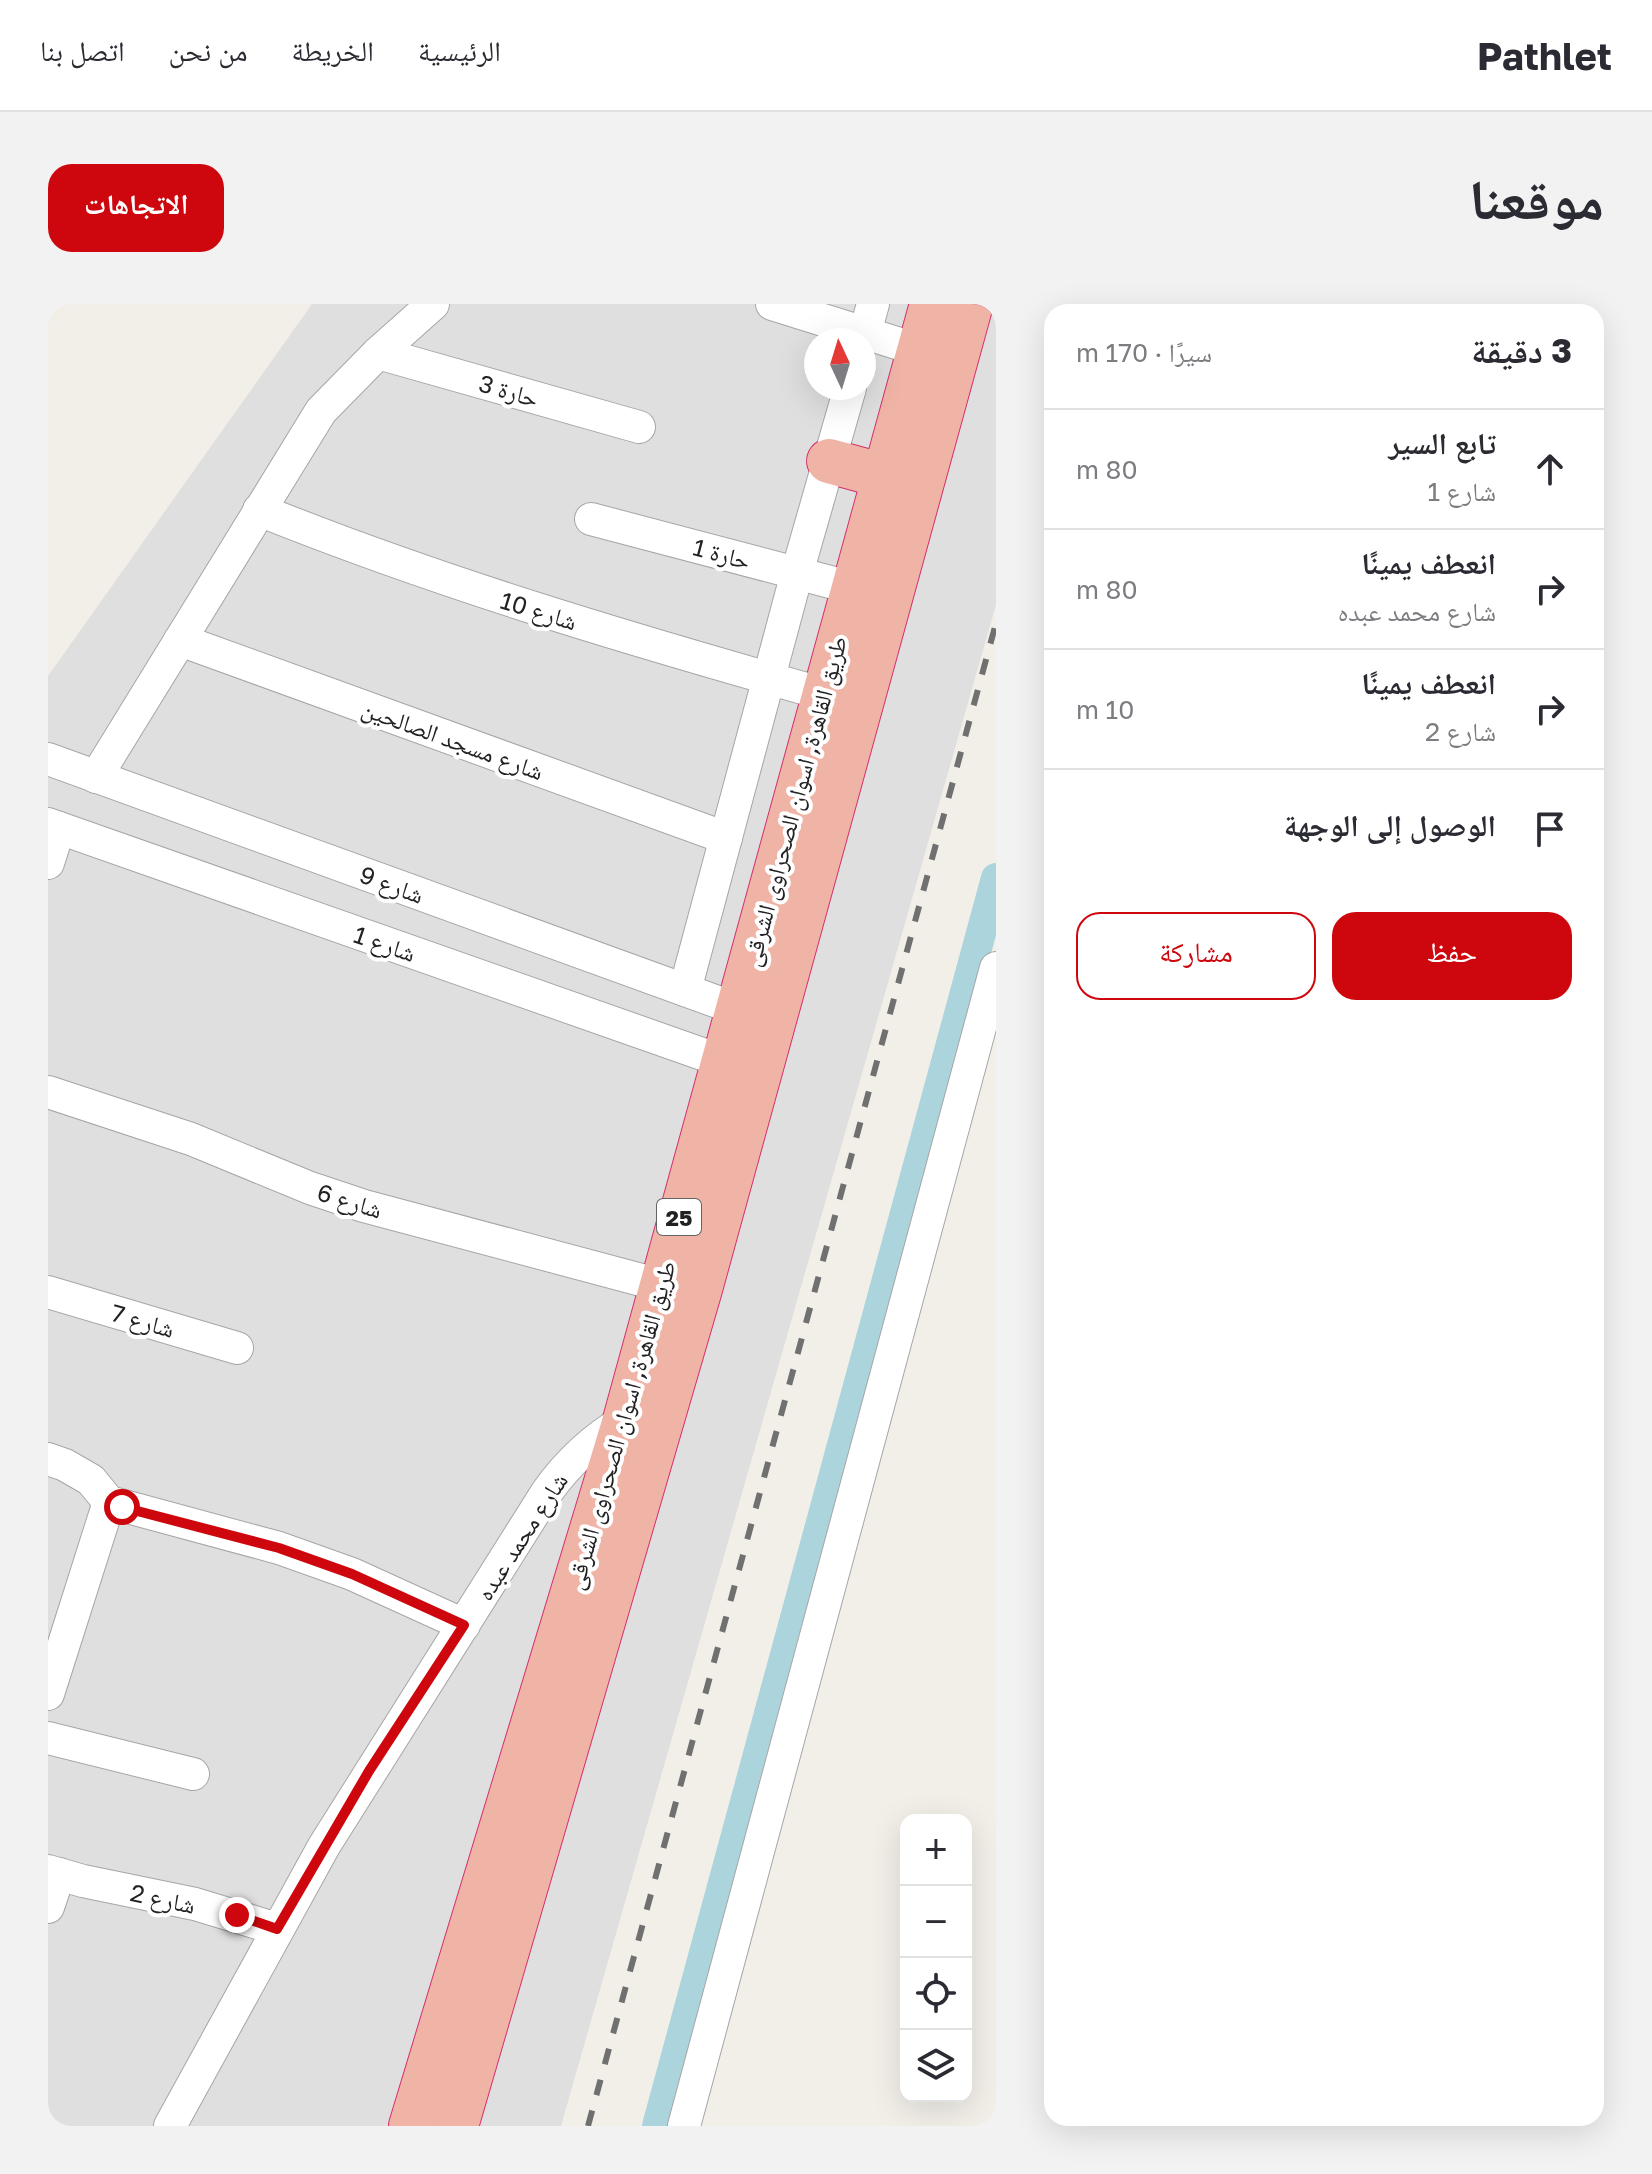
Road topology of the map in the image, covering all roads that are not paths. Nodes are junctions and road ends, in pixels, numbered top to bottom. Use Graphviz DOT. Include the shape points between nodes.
graph roads {
  1 [pos="433,304"];
  2 [pos="772,304"];
  3 [pos="932,304"];
  4 [pos="971,304"];
  5 [pos="867,326"];
  6 [pos="919,350"];
  7 [pos="378,353"];
  8 [pos="847,400"];
  9 [pos="639,427"];
  10 [pos="829,461"];
  11 [pos="884,476"];
  12 [pos="259,510"];
  13 [pos="591,519"];
  14 [pos="797,573"];
  15 [pos="853,588"];
  16 [pos="180,640"];
  17 [pos="769,678"];
  18 [pos="824,694"];
  19 [pos="48,759"];
  20 [pos="96,777"];
  21 [pos="54,826"];
  22 [pos="726,838"];
  23 [pos="48,863"];
  24 [pos="996,968"];
  25 [pos="685,990"];
  26 [pos="737,1009"];
  27 [pos="722,1061"];
  28 [pos="48,1092"];
  29 [pos="660,1285"];
  30 [pos="48,1292"];
  31 [pos="237,1348"];
  32 [pos="625,1420"];
  33 [pos="48,1459"];
  34 [pos="109,1502"];
  35 [pos="464,1625"];
  36 [pos="48,1694"];
  37 [pos="48,1738"];
  38 [pos="193,1774"];
  39 [pos="53,1872"];
  40 [pos="48,1907"];
  41 [pos="277,1929"];
  42 [pos="170,2126"];
  43 [pos="411,2126"];
  44 [pos="456,2126"];
  45 [pos="684,2126"];
  1 -- 7 [label="street"];
  2 -- 5 [label="street"];
  3 -- 6 [label="highway, طريق القاهرة, اسوان الصحراوى الشرقى / 25"];
  4 -- 44 [label="highway, طريق القاهرة, اسوان الصحراوى الشرقى / 25" via="700,1289"];
  5 -- 6 [label="street"];
  6 -- 11 [label="highway, طريق القاهرة, اسوان الصحراوى الشرقى / 25"];
  7 -- 9 [label="street, حارة 3"];
  7 -- 12 [label="street" via="321,411"];
  8 -- 10 [label="street"];
  10 -- 11 [label="highway"];
  10 -- 14 [label="street"];
  11 -- 15 [label="highway, طريق القاهرة, اسوان الصحراوى الشرقى / 25"];
  12 -- 16 [label="street"];
  12 -- 17 [label="street, شارع 10" via="501,598"];
  13 -- 14 [label="street, حارة 1"];
  14 -- 15 [label="street, حارة 1"];
  14 -- 17 [label="street"];
  15 -- 18 [label="highway, طريق القاهرة, اسوان الصحراوى الشرقى / 25"];
  16 -- 20 [label="street"];
  16 -- 22 [label="street, شارع مسجد الصالحين"];
  17 -- 18 [label="street, شارع 10"];
  17 -- 22 [label="street"];
  18 -- 26 [label="highway, طريق القاهرة, اسوان الصحراوى الشرقى / 25"];
  19 -- 20 [label="street, شارع 9"];
  20 -- 25 [label="street, شارع 9"];
  21 -- 23 [label="street"];
  21 -- 27 [label="street, شارع 1"];
  22 -- 25 [label="street"];
  24 -- 45 [label="street"];
  25 -- 26 [label="street, شارع 9"];
  26 -- 27 [label="highway, طريق القاهرة, اسوان الصحراوى الشرقى / 25"];
  27 -- 29 [label="highway, طريق القاهرة, اسوان الصحراوى الشرقى / 25"];
  28 -- 29 [label="street, شارع 6" via="191,1139 364,1206"];
  29 -- 32 [label="highway, طريق القاهرة, اسوان الصحراوى الشرقى / 25"];
  30 -- 31 [label="street, شارع 7"];
  32 -- 35 [label="street, شارع محمد عبده" via="602,1433 563,1470"];
  32 -- 43 [label="highway, طريق القاهرة, اسوان الصحراوى الشرقى / 25"];
  33 -- 34 [label="street" via="91,1480"];
  34 -- 35 [label="street" via="279,1548 352,1574"];
  34 -- 36 [label="street"];
  35 -- 41 [label="street, شارع محمد عبده" via="369,1771"];
  37 -- 38 [label="street"];
  39 -- 40 [label="street"];
  39 -- 41 [label="street, شارع 2" via="195,1904"];
  41 -- 42 [label="street, شارع محمد عبده"];
}
